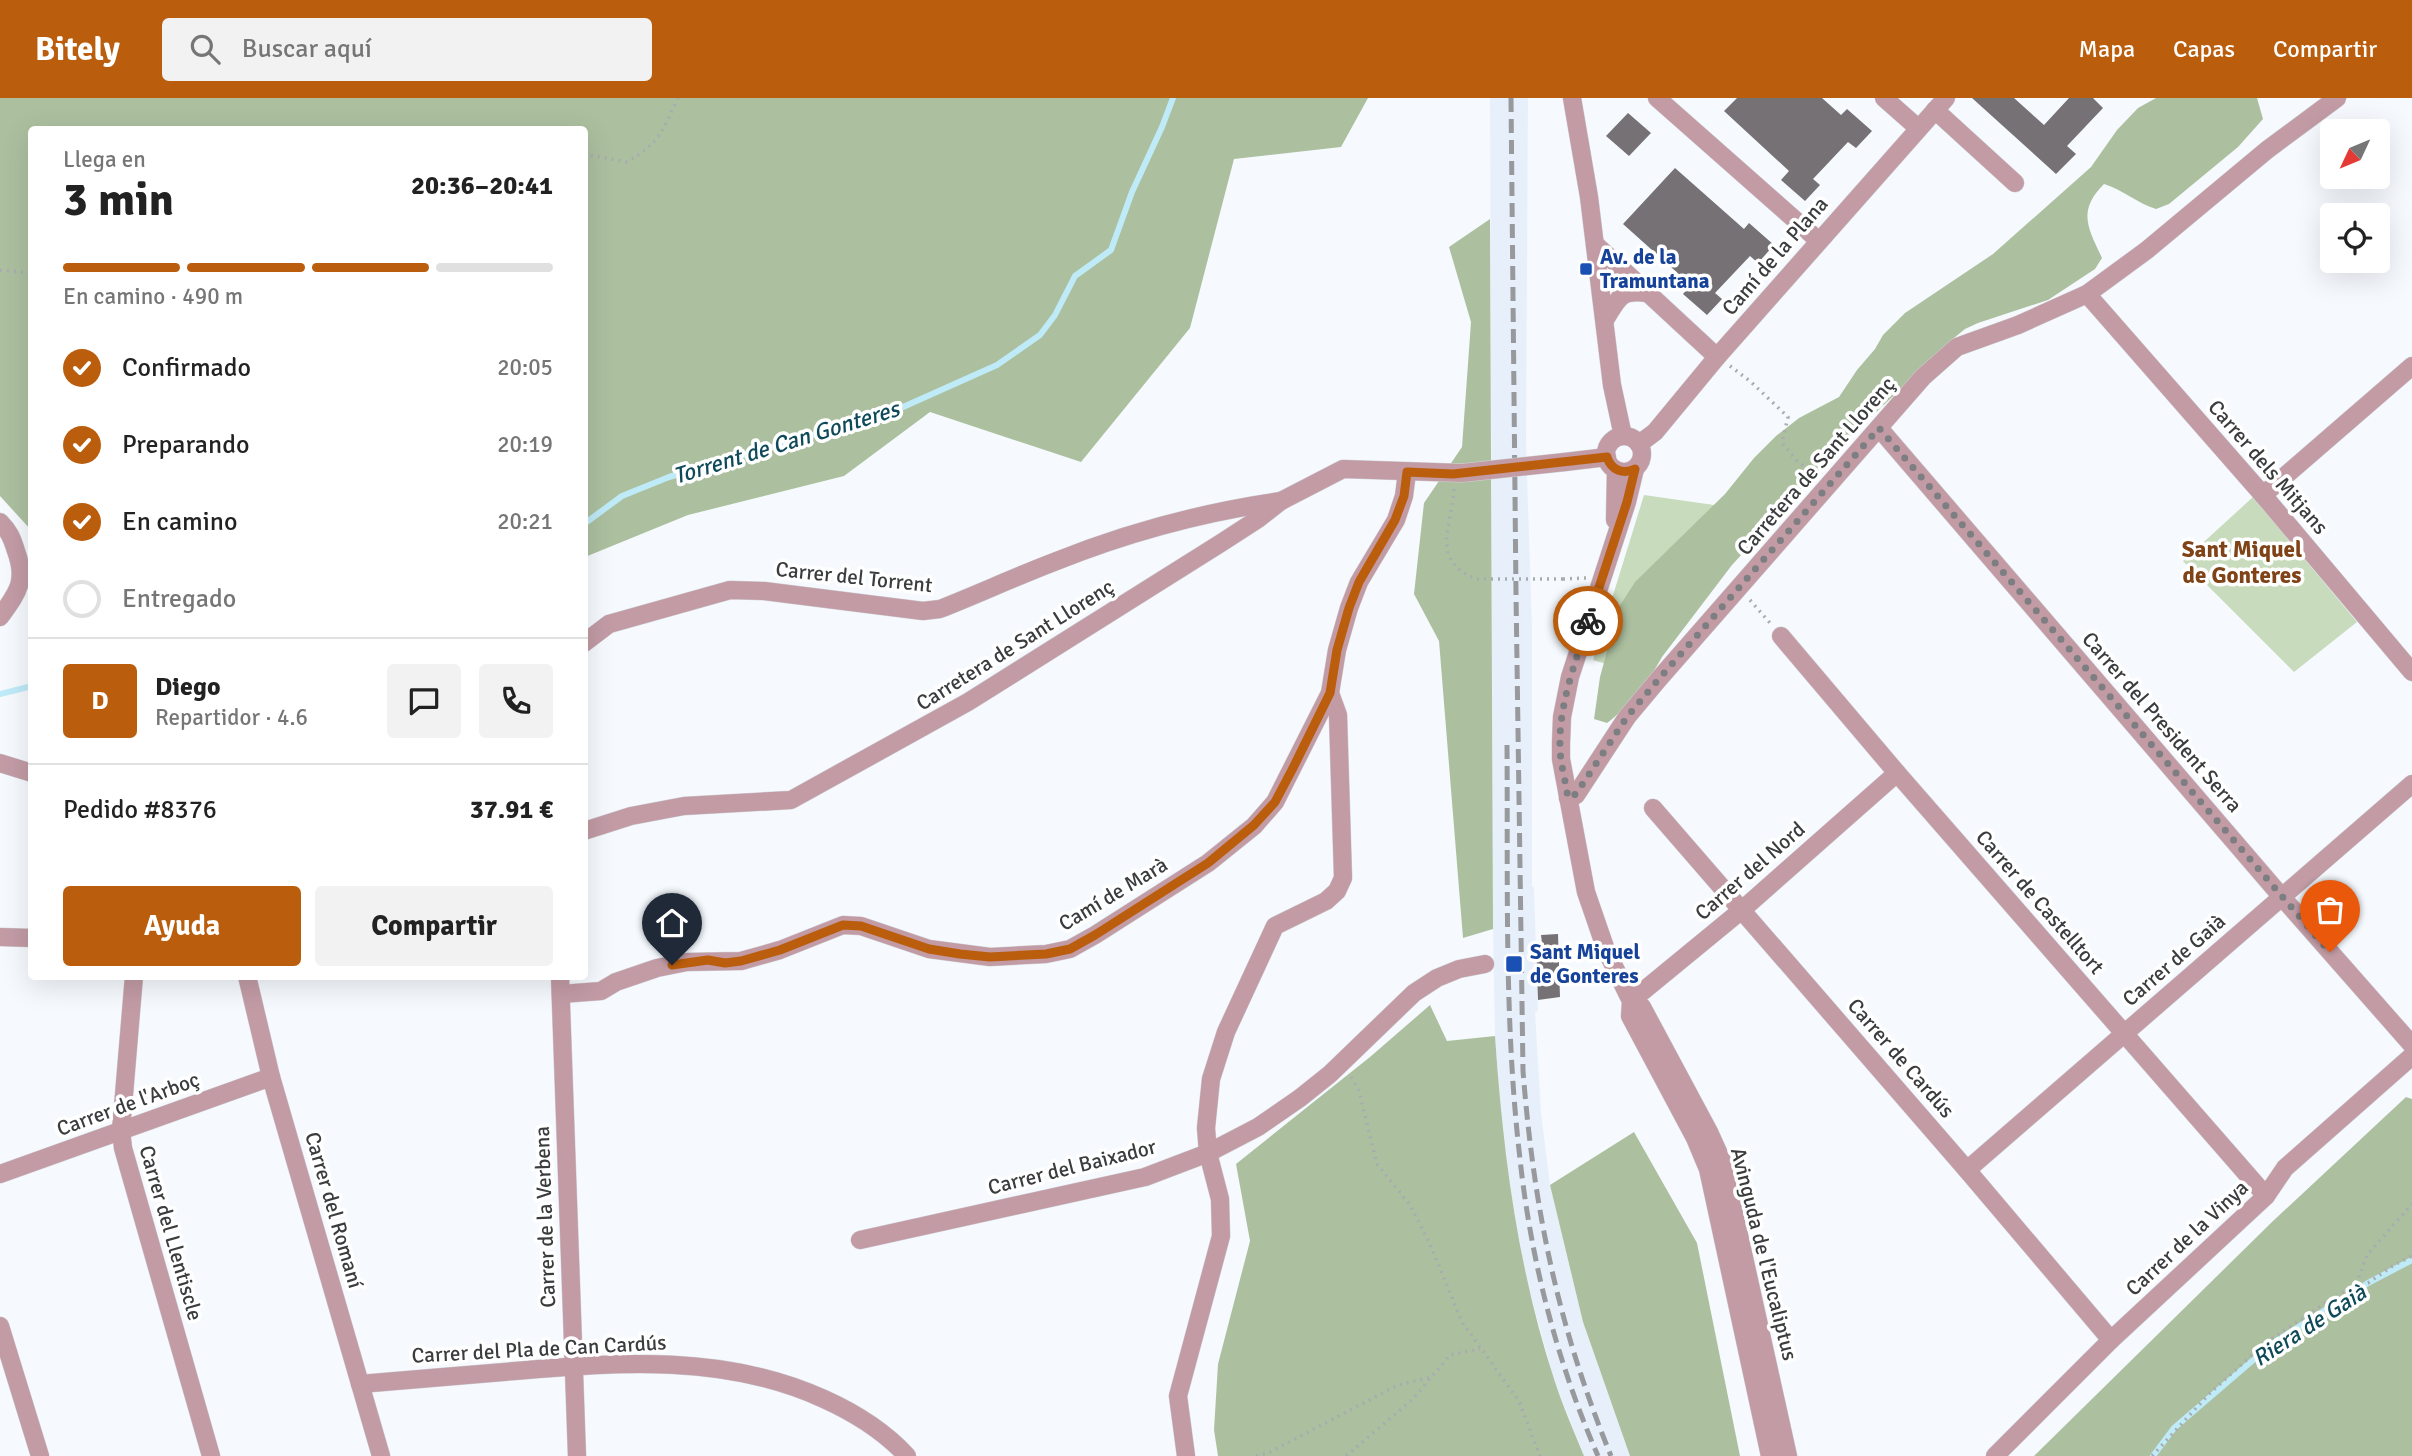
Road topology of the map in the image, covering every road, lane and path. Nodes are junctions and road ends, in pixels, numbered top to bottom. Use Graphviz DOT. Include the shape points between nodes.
graph roads {
  1 [pos="677,98"];
  2 [pos="1572,98"];
  3 [pos="1657,98"];
  4 [pos="1884,98"];
  5 [pos="2337,98"];
  6 [pos="1940,104"];
  7 [pos="1918,128"];
  8 [pos="588,155"];
  9 [pos="2015,183"];
  10 [pos="1819,241"];
  11 [pos="1595,244"];
  12 [pos="0,270"];
  13 [pos="28,273"];
  14 [pos="1647,293"];
  15 [pos="2087,294"];
  16 [pos="1605,320"];
  17 [pos="1717,357"];
  18 [pos="2412,366"];
  19 [pos="1879,428"];
  20 [pos="1631,440"];
  21 [pos="1612,464"];
  22 [pos="1635,469"];
  23 [pos="1407,472"];
  24 [pos="1457,473"];
  25 [pos="1813,473"];
  26 [pos="2263,495"];
  27 [pos="1281,501"];
  28 [pos="0,522"];
  29 [pos="1615,534"];
  30 [pos="1563,579"];
  31 [pos="1740,587"];
  32 [pos="0,617"];
  33 [pos="1781,636"];
  34 [pos="588,640"];
  35 [pos="2412,672"];
  36 [pos="1330,693"];
  37 [pos="0,763"];
  38 [pos="28,772"];
  39 [pos="1897,774"];
  40 [pos="2412,784"];
  41 [pos="1568,798"];
  42 [pos="1653,808"];
  43 [pos="588,830"];
  44 [pos="2281,896"];
  45 [pos="1742,909"];
  46 [pos="0,937"];
  47 [pos="28,938"];
  48 [pos="1485,964"];
  49 [pos="134,980"];
  50 [pos="248,980"];
  51 [pos="560,985"];
  52 [pos="1631,1001"];
  53 [pos="2125,1034"];
  54 [pos="2412,1045"];
  55 [pos="2412,1056"];
  56 [pos="1339,1065"];
  57 [pos="271,1077"];
  58 [pos="121,1130"];
  59 [pos="1208,1153"];
  60 [pos="1967,1170"];
  61 [pos="0,1174"];
  62 [pos="2266,1196"];
  63 [pos="2412,1204"];
  64 [pos="860,1240"];
  65 [pos="2412,1256"];
  66 [pos="2356,1285"];
  67 [pos="0,1326"];
  68 [pos="2110,1340"];
  69 [pos="1480,1349"];
  70 [pos="572,1366"];
  71 [pos="1432,1377"];
  72 [pos="360,1384"];
  73 [pos="40,1456"];
  74 [pos="211,1456"];
  75 [pos="381,1456"];
  76 [pos="576,1456"];
  77 [pos="907,1456"];
  78 [pos="1186,1456"];
  79 [pos="1256,1456"];
  80 [pos="1346,1456"];
  81 [pos="1540,1456"];
  82 [pos="1770,1456"];
  83 [pos="1788,1456"];
  84 [pos="1995,1456"];
  85 [pos="2152,1456"];
  1 -- 8 [label="path" via="666,127 635,158 627,162"];
  2 -- 11 [label="street"];
  3 -- 10 [label="street"];
  4 -- 7 [label="street"];
  5 -- 15 [label="street, Carretera de Sant Llorenç"];
  6 -- 7 [label="street, Camí de la Plana"];
  6 -- 9 [label="street"];
  7 -- 10 [label="street, Camí de la Plana"];
  10 -- 17 [label="street, Camí de la Plana"];
  11 -- 14 [label="street"];
  11 -- 16 [label="street"];
  12 -- 13 [label="path"];
  14 -- 16 [label="street" via="1622,295"];
  14 -- 17 [label="street"];
  15 -- 19 [label="street, Carretera de Sant Llorenç" via="1956,347"];
  15 -- 26 [label="street, Carrer dels Mitjans"];
  16 -- 20 [label="street" via="1612,385"];
  17 -- 20 [label="street, Camí de la Plana" via="1655,432"];
  17 -- 25 [label="path" via="1788,417 1782,443"];
  18 -- 26 [label="street"];
  19 -- 31 [label="street, Carretera de Sant Llorenç"];
  19 -- 44 [label="street, Carrer del President Serra"];
  20 -- 21 [label="street" via="1610,443 1607,450"];
  20 -- 22 [label="street" via="1642,457"];
  21 -- 22 [label="street" via="1626,472"];
  21 -- 24 [label="street, Carretera de Sant Llorenç, bridge" via="1565,462"];
  21 -- 29 [label="street"];
  22 -- 29 [label="street"];
  23 -- 24 [label="street, Carretera de Sant Llorenç"];
  23 -- 27 [label="street, Carretera de Sant Llorenç" via="1343,469"];
  23 -- 36 [label="street, Camí de Marà" via="1395,520 1349,608"];
  24 -- 30 [label="path, bridge" via="1453,508 1447,519 1456,569 1478,579"];
  26 -- 35 [label="street, Carrer dels Mitjans"];
  27 -- 34 [label="street, Carrer del Torrent" via="1244,506 1132,536 1056,561 940,609 923,611 730,590 609,624"];
  27 -- 43 [label="street, Carretera de Sant Llorenç" via="968,702 791,800 684,806"];
  28 -- 32 [label="street" via="10,531 23,570 16,596"];
  29 -- 41 [label="street" via="1562,717 1561,759"];
  31 -- 33 [label="path"];
  31 -- 41 [label="street, Carretera de Sant Llorenç" via="1627,717 1576,794"];
  33 -- 39 [label="street, Carrer de Castelltort"];
  36 -- 51 [label="street, Camí de Marà" via="1275,802 1254,825 1208,863 1070,949 990,957 960,954 843,925 741,961 657,968 601,991"];
  36 -- 59 [label="street" via="1338,715 1343,878 1326,901 1275,926 1268,938 1226,1032 1211,1079 1206,1108"];
  37 -- 38 [label="street"];
  39 -- 45 [label="street, Carrer del Nord"];
  39 -- 53 [label="street, Carrer de Castelltort"];
  40 -- 44 [label="street, Carrer de Gaià"];
  41 -- 52 [label="street, Avinguda de l'Eucaliptus" via="1586,892 1606,950"];
  42 -- 45 [label="street, Carrer de Cardús"];
  44 -- 53 [label="street, Carrer de Gaià"];
  44 -- 54 [label="street, Carrer del President Serra"];
  45 -- 52 [label="street, Carrer del Nord"];
  45 -- 60 [label="street, Carrer de Cardús"];
  46 -- 47 [label="street"];
  48 -- 56 [label="street, Carrer del Baixador" via="1459,969 1414,993"];
  49 -- 58 [label="street, Carrer del Llentiscle"];
  50 -- 57 [label="street, Carrer del Romaní"];
  51 -- 70 [label="street, Carrer de la Verbena"];
  52 -- 82 [label="street, Avinguda de l'Eucaliptus" via="1630,1016 1708,1169"];
  52 -- 83 [label="street, Avinguda de l'Eucaliptus" via="1642,1007 1723,1163"];
  53 -- 60 [label="street, Carrer de Gaià"];
  53 -- 62 [label="street, Carrer de Castelltort"];
  55 -- 62 [label="street, Carrer de la Vinya" via="2285,1168"];
  56 -- 59 [label="street, Carrer del Baixador" via="1258,1127"];
  56 -- 69 [label="path" via="1359,1091 1377,1164 1410,1205 1462,1322"];
  57 -- 58 [label="street, Carrer de l'Arboç"];
  57 -- 72 [label="street, Carrer del Romaní"];
  58 -- 61 [label="street, Carrer de l'Arboç"];
  58 -- 74 [label="street, Carrer del Llentiscle"];
  59 -- 64 [label="street, Carrer del Baixador" via="1145,1177"];
  59 -- 78 [label="street" via="1220,1199 1221,1236 1178,1396"];
  60 -- 68 [label="street, Carrer de Cardús"];
  62 -- 68 [label="street, Carrer de la Vinya"];
  63 -- 66 [label="path" via="2367,1255"];
  65 -- 66 [label="path" via="2368,1283"];
  66 -- 85 [label="path" via="2264,1343"];
  67 -- 73 [label="street"];
  68 -- 84 [label="street, Carrer de la Vinya"];
  69 -- 71 [label="path" via="1450,1355"];
  69 -- 81 [label="path" via="1519,1401"];
  70 -- 72 [label="street, Carrer del Pla de Can Cardús"];
  70 -- 76 [label="street, Carrer de la Verbena"];
  70 -- 77 [label="street, Carrer del Pla de Can Cardús" via="675,1363 770,1378 844,1408"];
  71 -- 79 [label="path" via="1398,1385"];
  71 -- 80 [label="path"];
  72 -- 75 [label="street, Carrer del Romaní"];
}
